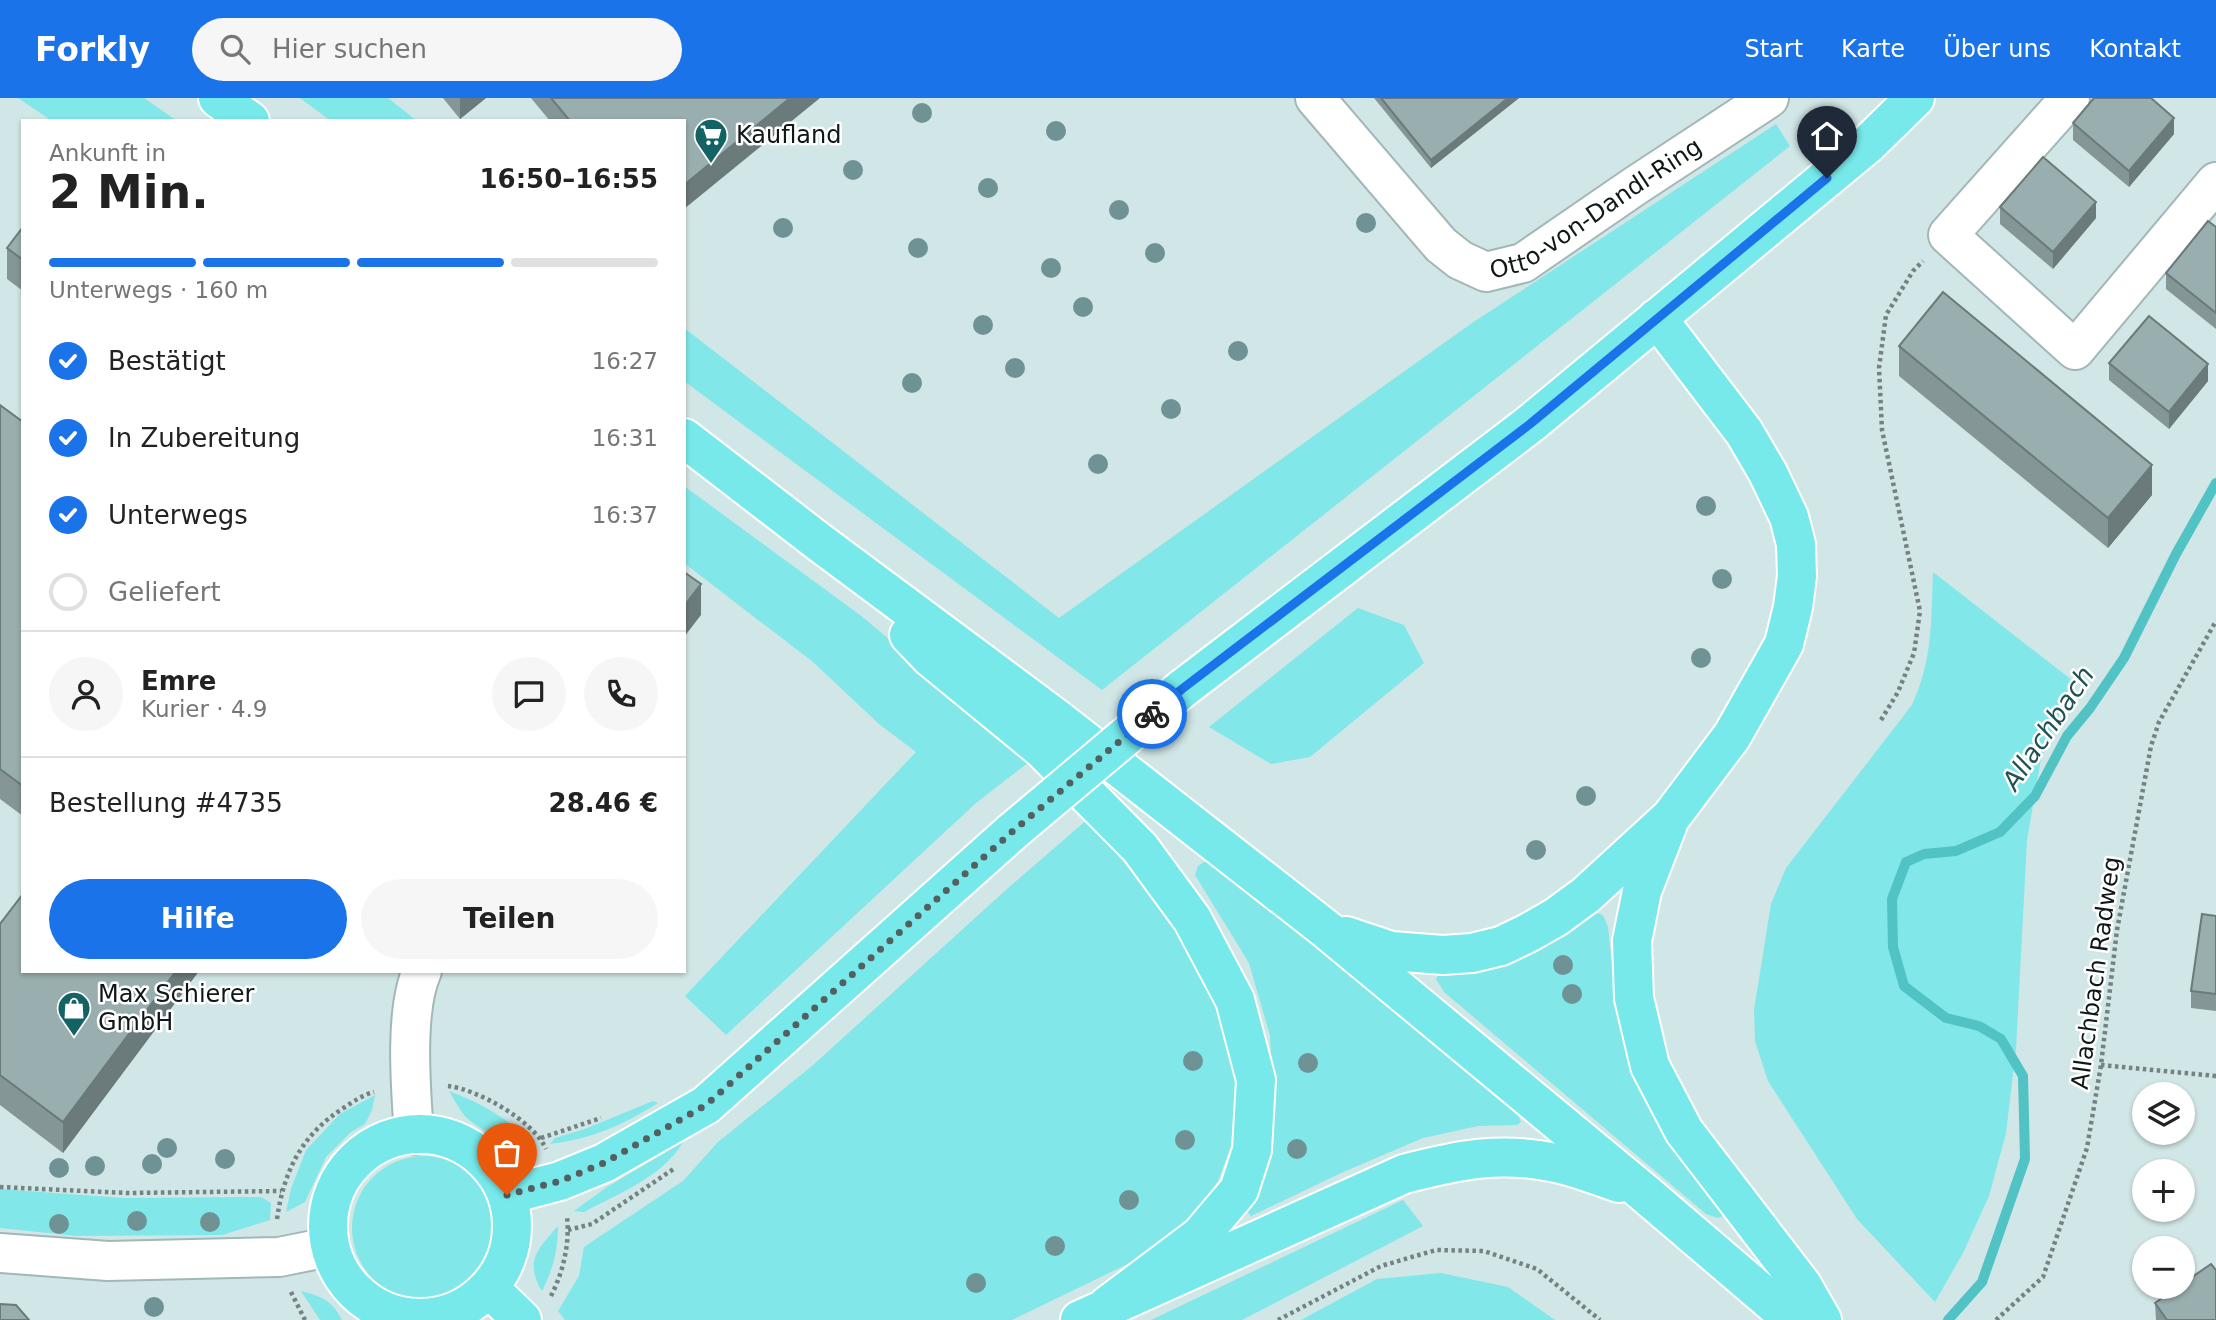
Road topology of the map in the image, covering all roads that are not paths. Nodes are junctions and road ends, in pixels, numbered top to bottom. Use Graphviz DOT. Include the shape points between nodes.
graph roads {
  1 [pos="218,98"];
  2 [pos="1315,98"];
  3 [pos="1769,98"];
  4 [pos="1915,98"];
  5 [pos="2070,98"];
  6 [pos="247,119"];
  7 [pos="2216,182"];
  8 [pos="1657,318"];
  9 [pos="686,440"];
  10 [pos="819,542"];
  11 [pos="1671,817"];
  12 [pos="1327,930"];
  13 [pos="422,973"];
  14 [pos="414,1135"];
  15 [pos="1642,1191"];
  16 [pos="507,1195"];
  17 [pos="329,1247"];
  18 [pos="0,1253"];
  19 [pos="489,1288"];
  20 [pos="534,1313"];
  21 [pos="1094,1313"];
  22 [pos="398,1318"];
  23 [pos="1793,1320"];
  24 [pos="1822,1320"];
  1 -- 6 [label="main road"];
  2 -- 3 [label="street, Otto-von-Dandl-Ring" via="1441,245 1486,272 1523,263"];
  4 -- 8 [label="main road" via="1869,143"];
  5 -- 7 [label="street" via="1948,235 2075,350"];
  8 -- 11 [label="main road" via="1731,414 1768,473 1789,517 1797,576 1784,644 1732,736"];
  8 -- 16 [label="main road, bridge" via="1530,424 1182,689 1013,831 706,1105 604,1163"];
  9 -- 10 [label="main road"];
  10 -- 12 [label="main road" via="1057,719"];
  10 -- 21 [label="main road" via="930,657 1042,749 1140,848 1192,919 1235,1000 1256,1080 1252,1150 1238,1190 1200,1236"];
  11 -- 12 [label="main road" via="1586,895 1502,946 1472,953 1414,954"];
  11 -- 24 [label="main road" via="1642,891 1632,941 1634,998 1650,1066 1684,1131 1802,1285"];
  12 -- 15 [label="main road"];
  13 -- 14 [label="street" via="412,1011"];
  14 -- 16 [label="main road" via="457,1141 478,1154 496,1173"];
  14 -- 17 [label="main road" via="383,1142 361,1155 344,1174 332,1196"];
  15 -- 21 [label="main road" via="1557,1163 1507,1156 1459,1160 1404,1174"];
  15 -- 23 [label="main road"];
  16 -- 19 [label="main road" via="511,1244 503,1268"];
  17 -- 18 [label="street" via="279,1257 121,1260"];
  17 -- 22 [label="main road" via="338,1271 354,1292"];
  19 -- 20 [label="main road"];
  19 -- 22 [label="main road" via="447,1315"];
}
